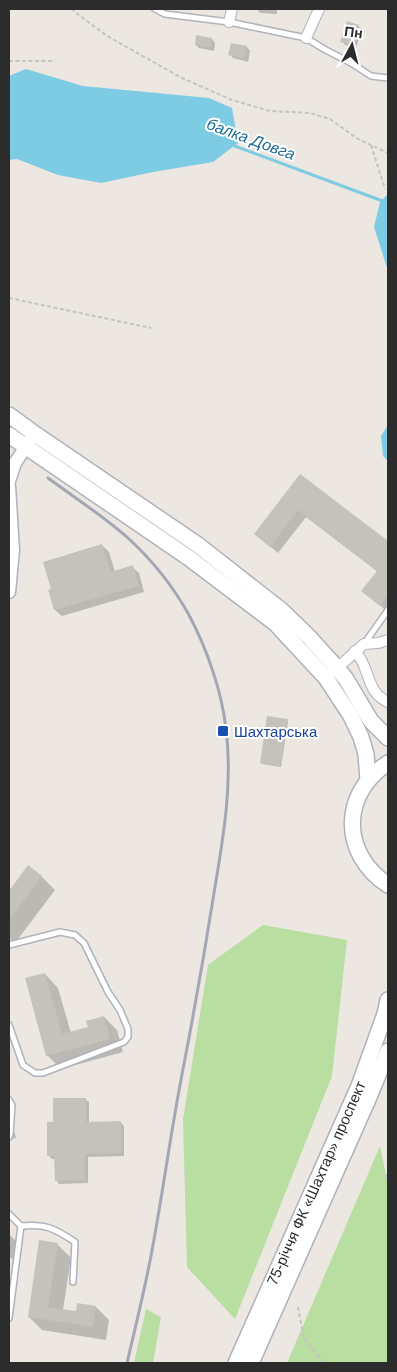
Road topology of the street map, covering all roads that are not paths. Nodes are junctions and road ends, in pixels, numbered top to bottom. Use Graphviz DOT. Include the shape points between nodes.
graph roads {
  1 [pos="155,9"];
  2 [pos="232,9"];
  3 [pos="319,9"];
  4 [pos="229,22"];
  5 [pos="306,38"];
  6 [pos="388,78"];
  7 [pos="9,415"];
  8 [pos="35,434"];
  9 [pos="9,435"];
  10 [pos="26,447"];
  11 [pos="9,481"];
  12 [pos="9,486"];
  13 [pos="9,592"];
  14 [pos="388,610"];
  15 [pos="388,640"];
  16 [pos="364,644"];
  17 [pos="356,651"];
  18 [pos="337,668"];
  19 [pos="326,678"];
  20 [pos="388,702"];
  21 [pos="388,738"];
  22 [pos="388,763"];
  23 [pos="368,780"];
  24 [pos="369,870"];
  25 [pos="388,885"];
  26 [pos="388,889"];
  27 [pos="9,945"];
  28 [pos="388,1000"];
  29 [pos="9,1024"];
  30 [pos="388,1051"];
  31 [pos="9,1100"];
  32 [pos="9,1137"];
  33 [pos="9,1214"];
  34 [pos="21,1226"];
  35 [pos="73,1282"];
  36 [pos="9,1318"];
  37 [pos="236,1363"];
  38 [pos="251,1363"];
  1 -- 4 [label="lane" via="166,14"];
  2 -- 4 [label="street"];
  3 -- 5 [label="street"];
  4 -- 5 [label="lane"];
  5 -- 6 [label="lane" via="371,76"];
  7 -- 8 [label="main road"];
  8 -- 10 [label="street"];
  8 -- 18 [label="main road" via="198,545 281,610"];
  9 -- 10 [label="main road"];
  10 -- 11 [label="street" via="15,463"];
  10 -- 19 [label="main road" via="189,558 275,623"];
  12 -- 13 [label="street" via="13,550"];
  14 -- 16 [label="lane"];
  15 -- 16 [label="street"];
  16 -- 17 [label="street"];
  17 -- 18 [label="street"];
  17 -- 20 [label="street" via="372,688"];
  18 -- 19 [label="street"];
  18 -- 21 [label="main road" via="371,721"];
  19 -- 23 [label="main road" via="361,737"];
  22 -- 23 [label="main road"];
  23 -- 24 [label="main road" via="358,796 353,815 353,835"];
  24 -- 25 [label="main road"];
  24 -- 26 [label="main road"];
  27 -- 29 [label="lane" via="60,932 84,943 120,1010 128,1037 124,1042 44,1073 22,1065"];
  28 -- 37 [label="main road, 75-річчя ФК «Шахтар» проспект" via="359,1086"];
  30 -- 38 [label="main road, 75-річчя ФК «Шахтар» проспект"];
  31 -- 32 [label="lane" via="12,1105"];
  33 -- 34 [label="lane"];
  34 -- 35 [label="lane" via="56,1229 75,1242"];
  34 -- 36 [label="lane"];
}
